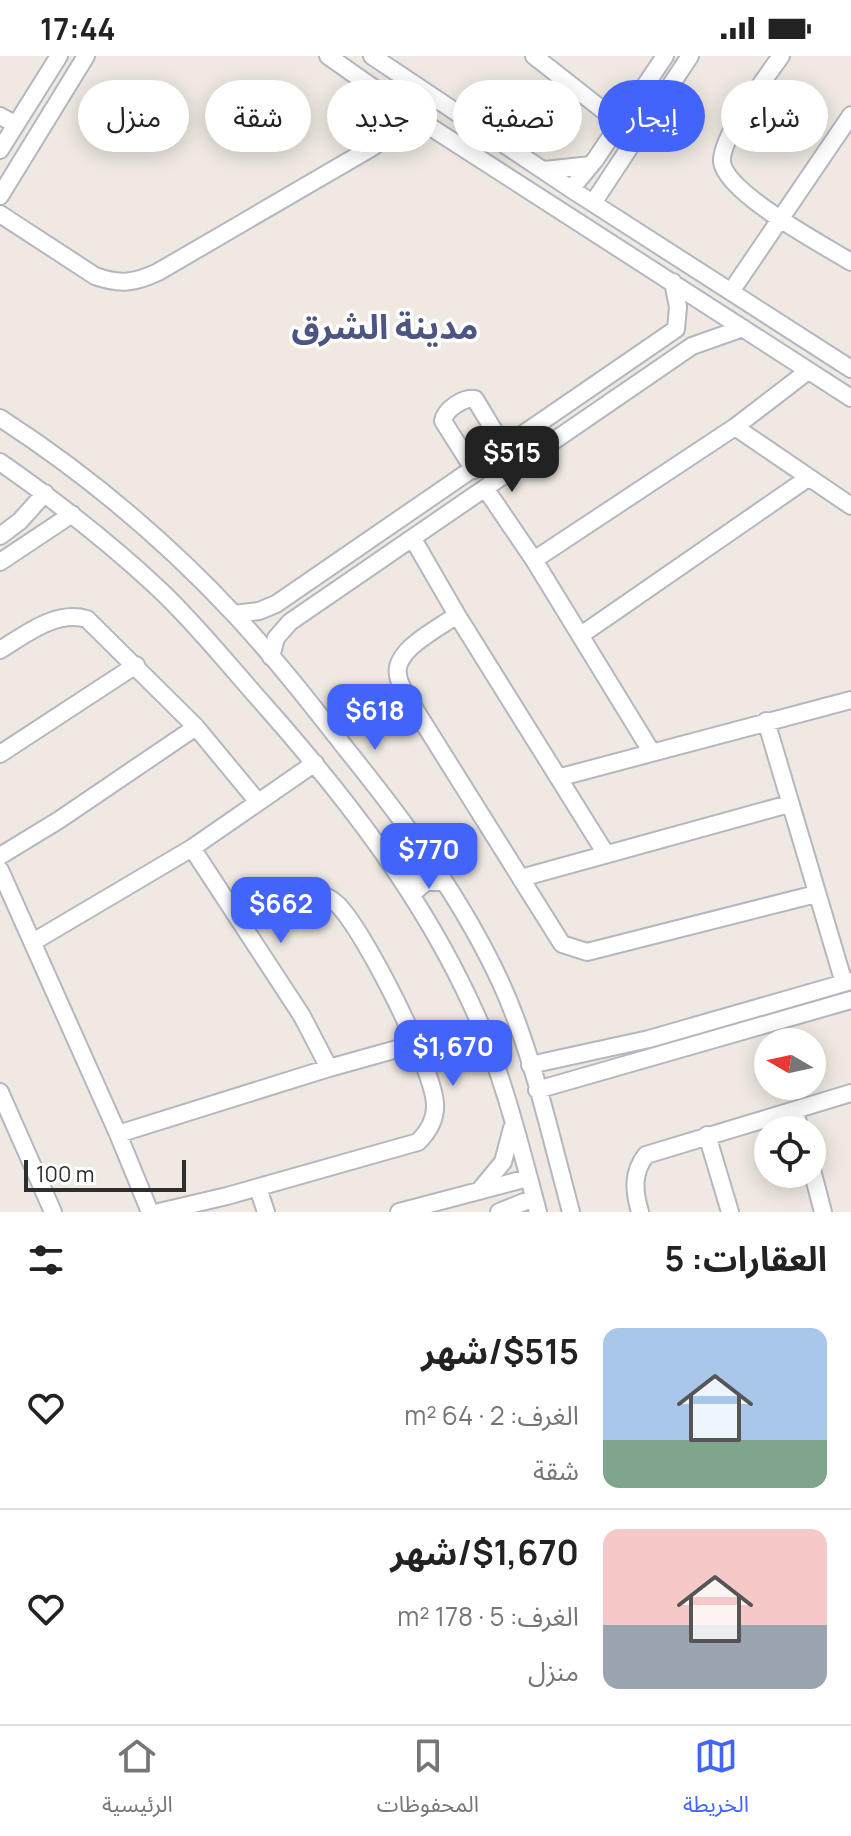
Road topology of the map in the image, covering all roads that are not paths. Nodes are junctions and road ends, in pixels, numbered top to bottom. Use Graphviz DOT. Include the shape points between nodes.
graph roads {
  1 [pos="59,56"];
  2 [pos="86,56"];
  3 [pos="328,56"];
  4 [pos="372,56"];
  5 [pos="534,56"];
  6 [pos="665,56"];
  7 [pos="690,56"];
  8 [pos="781,56"];
  9 [pos="553,61"];
  10 [pos="362,80"];
  11 [pos="648,80"];
  12 [pos="598,103"];
  13 [pos="851,115"];
  14 [pos="7,120"];
  15 [pos="437,131"];
  16 [pos="837,136"];
  17 [pos="851,146"];
  18 [pos="0,150"];
  19 [pos="364,152"];
  20 [pos="599,152"];
  21 [pos="593,162"];
  22 [pos="544,170"];
  23 [pos="613,171"];
  24 [pos="571,189"];
  25 [pos="0,196"];
  26 [pos="593,203"];
  27 [pos="0,214"];
  28 [pos="780,219"];
  29 [pos="851,262"];
  30 [pos="673,282"];
  31 [pos="732,290"];
  32 [pos="743,328"];
  33 [pos="676,329"];
  34 [pos="692,346"];
  35 [pos="851,369"];
  36 [pos="808,371"];
  37 [pos="851,398"];
  38 [pos="0,418"];
  39 [pos="735,427"];
  40 [pos="505,449"];
  41 [pos="0,462"];
  42 [pos="474,470"];
  43 [pos="808,478"];
  44 [pos="485,488"];
  45 [pos="45,493"];
  46 [pos="851,506"];
  47 [pos="72,514"];
  48 [pos="20,521"];
  49 [pos="0,536"];
  50 [pos="413,539"];
  51 [pos="36,540"];
  52 [pos="534,560"];
  53 [pos="0,562"];
  54 [pos="276,604"];
  55 [pos="234,614"];
  56 [pos="457,615"];
  57 [pos="290,622"];
  58 [pos="581,635"];
  59 [pos="0,650"];
  60 [pos="271,657"];
  61 [pos="136,665"];
  62 [pos="851,700"];
  63 [pos="766,721"];
  64 [pos="196,727"];
  65 [pos="651,751"];
  66 [pos="0,754"];
  67 [pos="315,763"];
  68 [pos="561,777"];
  69 [pos="258,802"];
  70 [pos="789,804"];
  71 [pos="192,848"];
  72 [pos="606,854"];
  73 [pos="0,856"];
  74 [pos="430,860"];
  75 [pos="0,870"];
  76 [pos="401,877"];
  77 [pos="521,878"];
  78 [pos="444,882"];
  79 [pos="412,894"];
  80 [pos="816,894"];
  81 [pos="244,924"];
  82 [pos="33,942"];
  83 [pos="848,982"];
  84 [pos="851,1000"];
  85 [pos="415,1044"];
  86 [pos="567,1059"];
  87 [pos="530,1065"];
  88 [pos="329,1068"];
  89 [pos="572,1078"];
  90 [pos="537,1090"];
  91 [pos="0,1092"];
  92 [pos="851,1093"];
  93 [pos="795,1111"];
  94 [pos="796,1116"];
  95 [pos="513,1123"];
  96 [pos="118,1134"];
  97 [pos="707,1135"];
  98 [pos="528,1178"];
  99 [pos="510,1184"];
  100 [pos="258,1188"];
  101 [pos="817,1188"];
  102 [pos="478,1192"];
  103 [pos="536,1205"];
  104 [pos="516,1206"];
  105 [pos="53,1212"];
  106 [pos="150,1212"];
  107 [pos="159,1212"];
  108 [pos="266,1212"];
  109 [pos="399,1212"];
  110 [pos="499,1212"];
  111 [pos="571,1212"];
  112 [pos="640,1212"];
  113 [pos="730,1212"];
  114 [pos="823,1212"];
  1 -- 14 [label="street"];
  2 -- 25 [label="street"];
  3 -- 10 [label="street"];
  4 -- 22 [label="street"];
  5 -- 9 [label="street"];
  6 -- 11 [label="street"];
  7 -- 23 [label="street"];
  8 -- 28 [label="street" via="749,102 722,161 727,176"];
  9 -- 12 [label="street"];
  13 -- 16 [label="street"];
  14 -- 18 [label="street"];
  15 -- 30 [label="street"];
  16 -- 17 [label="street"];
  16 -- 28 [label="street"];
  19 -- 27 [label="street" via="137,282 95,276"];
  20 -- 21 [label="street"];
  21 -- 22 [label="street"];
  21 -- 23 [label="street"];
  21 -- 24 [label="street"];
  22 -- 24 [label="street"];
  23 -- 26 [label="street"];
  24 -- 26 [label="street"];
  26 -- 31 [label="street"];
  28 -- 29 [label="street"];
  28 -- 31 [label="street"];
  30 -- 32 [label="street"];
  30 -- 33 [label="street"];
  31 -- 35 [label="street"];
  32 -- 34 [label="street"];
  32 -- 36 [label="street"];
  33 -- 34 [label="street" via="692,332"];
  33 -- 40 [label="street"];
  34 -- 44 [label="street"];
  36 -- 37 [label="street"];
  36 -- 39 [label="street"];
  38 -- 55 [label="street" via="113,501"];
  39 -- 43 [label="street"];
  39 -- 52 [label="street"];
  40 -- 42 [label="street"];
  40 -- 42 [label="street" via="475,399 446,411 443,421"];
  41 -- 45 [label="street"];
  42 -- 54 [label="street"];
  43 -- 46 [label="street"];
  43 -- 58 [label="street"];
  44 -- 50 [label="street"];
  44 -- 52 [label="street"];
  45 -- 47 [label="street"];
  45 -- 48 [label="street"];
  47 -- 51 [label="street"];
  47 -- 67 [label="street" via="163,593"];
  48 -- 49 [label="street"];
  48 -- 51 [label="street" via="31,526"];
  50 -- 56 [label="street"];
  50 -- 57 [label="street"];
  51 -- 53 [label="street"];
  52 -- 58 [label="street"];
  54 -- 55 [label="street"];
  54 -- 57 [label="street" via="276,618"];
  55 -- 60 [label="street"];
  56 -- 68 [label="street"];
  56 -- 77 [label="street" via="407,649 397,672"];
  57 -- 60 [label="street" via="276,638"];
  58 -- 65 [label="street"];
  59 -- 61 [label="street" via="53,620 76,616 99,628"];
  60 -- 74 [label="street"];
  61 -- 64 [label="street"];
  61 -- 66 [label="street"];
  62 -- 63 [label="street"];
  63 -- 65 [label="street"];
  63 -- 70 [label="street"];
  64 -- 69 [label="street"];
  64 -- 73 [label="street"];
  65 -- 68 [label="street"];
  67 -- 69 [label="street"];
  67 -- 76 [label="street"];
  68 -- 72 [label="street"];
  69 -- 71 [label="street"];
  70 -- 72 [label="street"];
  70 -- 80 [label="street"];
  71 -- 81 [label="street"];
  71 -- 82 [label="street"];
  72 -- 77 [label="street"];
  74 -- 76 [label="street" via="418,874"];
  74 -- 78 [label="street"];
  75 -- 82 [label="street"];
  76 -- 79 [label="street"];
  77 -- 80 [label="street" via="562,944 587,952"];
  78 -- 79 [label="street" via="426,882"];
  78 -- 87 [label="street" via="501,983"];
  79 -- 95 [label="street" via="475,1011"];
  80 -- 83 [label="street"];
  81 -- 85 [label="street" via="291,896 328,897 350,921 387,982"];
  81 -- 88 [label="street"];
  82 -- 96 [label="street"];
  83 -- 86 [label="street"];
  84 -- 89 [label="street"];
  85 -- 88 [label="street"];
  85 -- 100 [label="street" via="434,1094 427,1134 418,1142"];
  86 -- 87 [label="street"];
  86 -- 89 [label="street"];
  87 -- 90 [label="street"];
  88 -- 96 [label="street"];
  89 -- 90 [label="street"];
  90 -- 111 [label="street"];
  91 -- 105 [label="street"];
  92 -- 93 [label="street"];
  93 -- 94 [label="street"];
  93 -- 97 [label="street"];
  95 -- 98 [label="street"];
  95 -- 102 [label="street" via="503,1162"];
  96 -- 106 [label="street"];
  97 -- 112 [label="street" via="646,1155 635,1178"];
  97 -- 113 [label="street"];
  98 -- 99 [label="street"];
  98 -- 103 [label="street"];
  99 -- 102 [label="street"];
  99 -- 104 [label="street" via="519,1192"];
  100 -- 107 [label="street"];
  100 -- 108 [label="street"];
  101 -- 114 [label="street"];
  102 -- 109 [label="street"];
  103 -- 104 [label="street"];
  104 -- 110 [label="street"];
}
